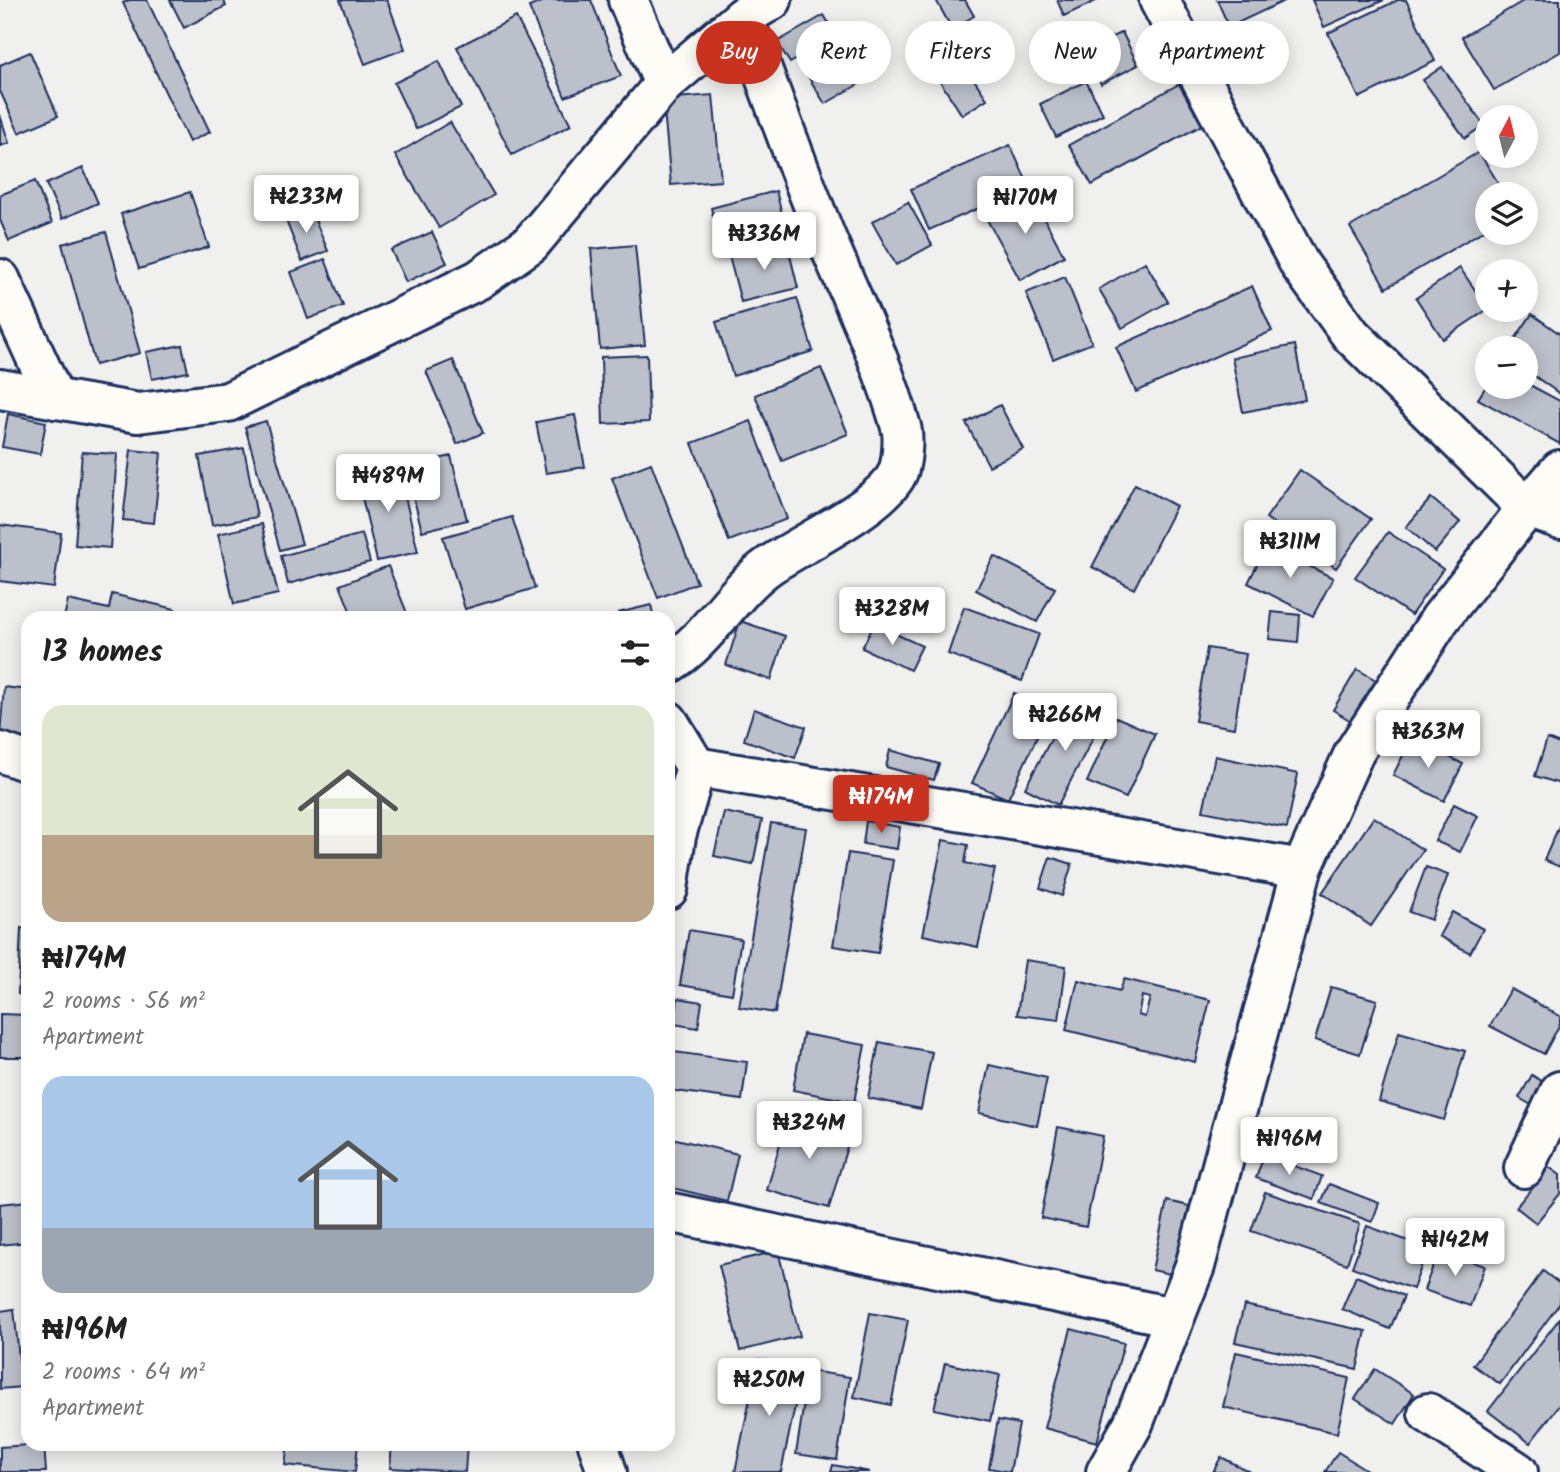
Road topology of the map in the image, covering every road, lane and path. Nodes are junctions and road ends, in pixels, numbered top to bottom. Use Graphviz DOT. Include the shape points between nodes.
graph roads {
  1 [pos="628,0"];
  2 [pos="1159,0"];
  3 [pos="757,9"];
  4 [pos="664,84"];
  5 [pos="0,279"];
  6 [pos="0,389"];
  7 [pos="55,399"];
  8 [pos="1560,470"];
  9 [pos="1543,514"];
  10 [pos="675,660"];
  11 [pos="675,732"];
  12 [pos="0,752"];
  13 [pos="21,760"];
  14 [pos="696,767"];
  15 [pos="675,843"];
  16 [pos="1302,869"];
  17 [pos="1560,1091"];
  18 [pos="1524,1168"];
  19 [pos="675,1213"];
  20 [pos="1173,1317"];
  21 [pos="1428,1413"];
  22 [pos="600,1451"];
  23 [pos="607,1472"];
  24 [pos="1105,1472"];
  25 [pos="1518,1472"];
  1 -- 4 [label="street"];
  2 -- 9 [label="street" via="1307,275 1351,335"];
  3 -- 4 [label="street"];
  3 -- 10 [label="street" via="814,208 902,430 899,470 880,497 768,567 738,592 712,627"];
  4 -- 7 [label="street" via="530,244 478,280 228,402 138,412"];
  5 -- 7 [label="street"];
  6 -- 7 [label="street"];
  8 -- 9 [label="street"];
  9 -- 16 [label="street" via="1440,619 1354,753"];
  11 -- 14 [label="street"];
  12 -- 13 [label="street"];
  14 -- 15 [label="street"];
  14 -- 16 [label="street"];
  16 -- 20 [label="street" via="1195,1266"];
  17 -- 18 [label="street"];
  19 -- 20 [label="street"];
  20 -- 24 [label="street" via="1133,1423"];
  21 -- 25 [label="street"];
  22 -- 23 [label="street"];
}
